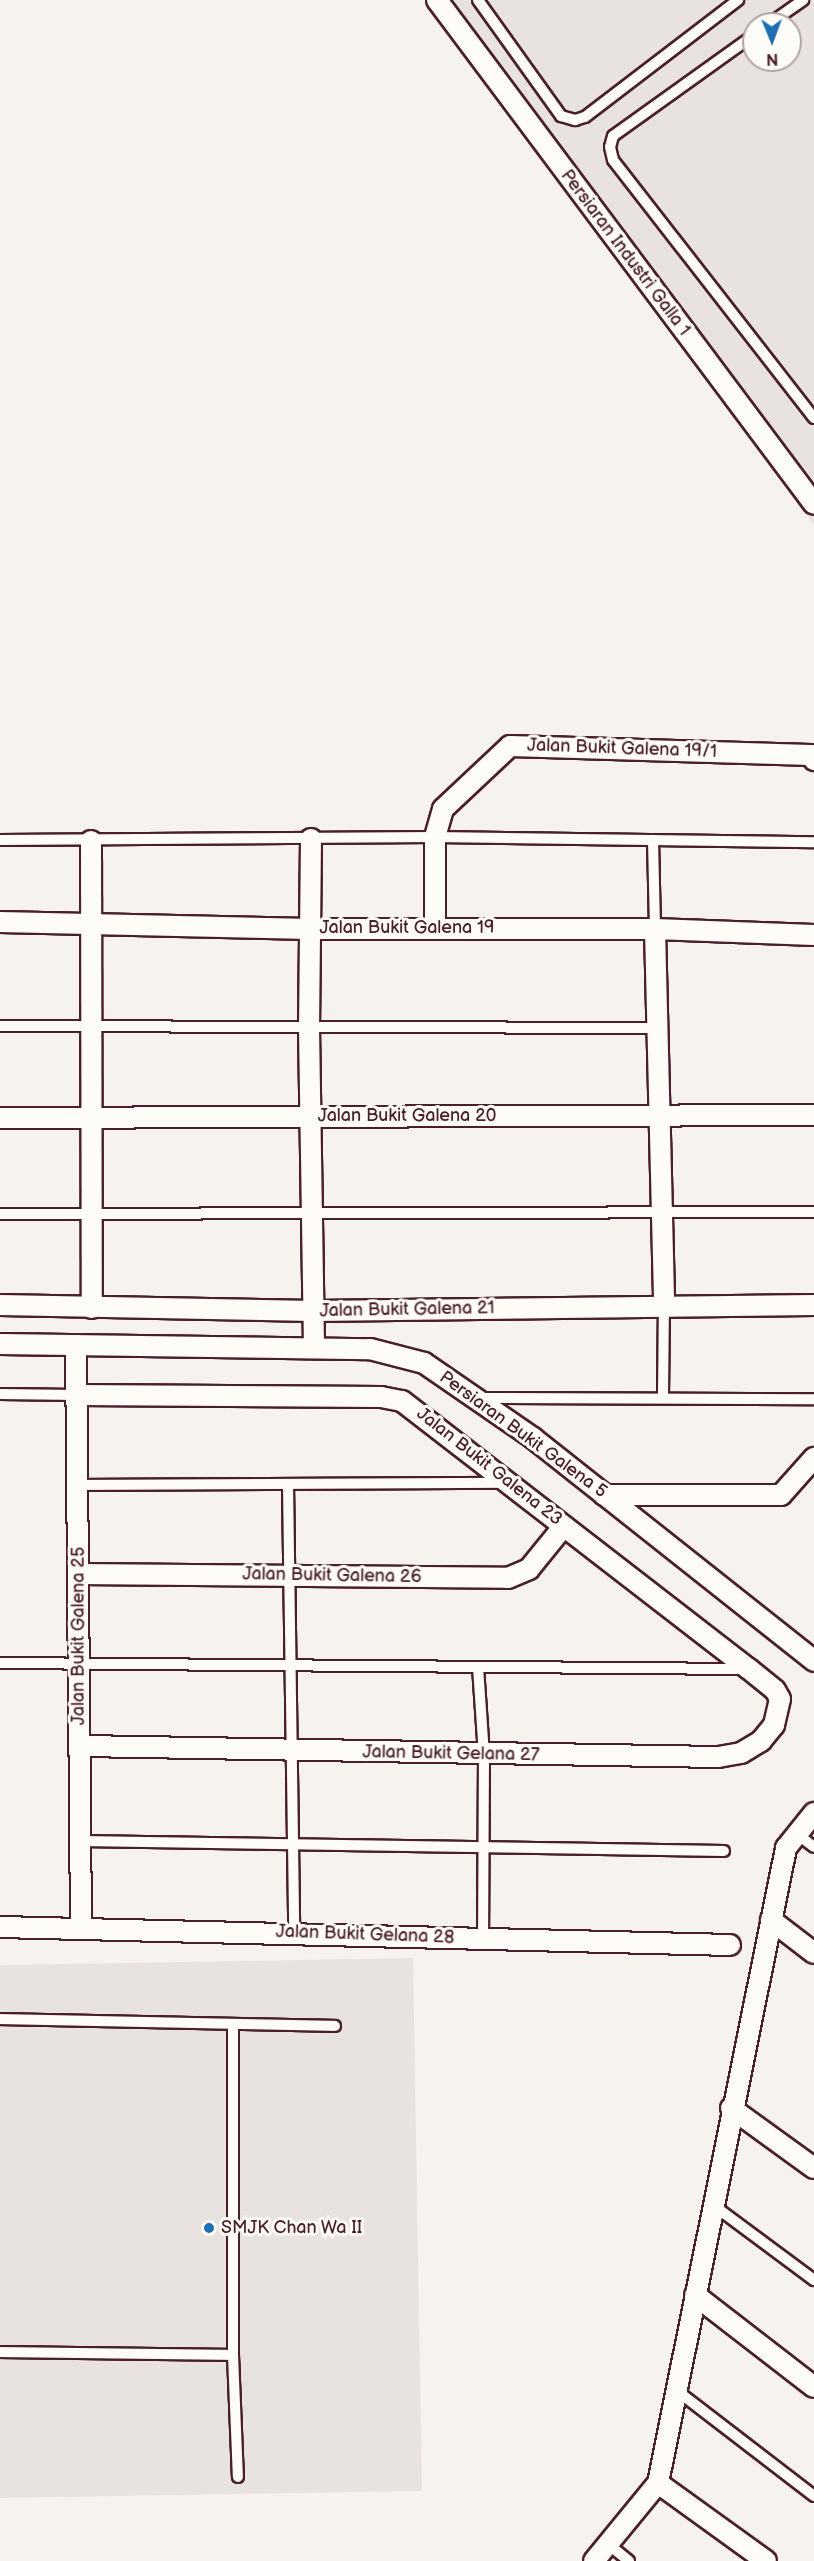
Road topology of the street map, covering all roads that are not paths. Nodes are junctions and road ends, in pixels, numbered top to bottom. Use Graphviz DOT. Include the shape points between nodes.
graph roads {
  1 [pos="437,0"];
  2 [pos="478,0"];
  3 [pos="738,0"];
  4 [pos="803,0"];
  5 [pos="786,12"];
  6 [pos="742,44"];
  7 [pos="814,418"];
  8 [pos="814,503"];
  9 [pos="814,760"];
  10 [pos="435,837"];
  11 [pos="311,839"];
  12 [pos="0,840"];
  13 [pos="653,840"];
  14 [pos="91,841"];
  15 [pos="814,842"];
  16 [pos="0,922"];
  17 [pos="94,924"];
  18 [pos="435,927"];
  19 [pos="310,929"];
  20 [pos="655,929"];
  21 [pos="814,935"];
  22 [pos="0,1026"];
  23 [pos="91,1027"];
  24 [pos="309,1028"];
  25 [pos="657,1028"];
  26 [pos="659,1114"];
  27 [pos="92,1115"];
  28 [pos="814,1115"];
  29 [pos="311,1117"];
  30 [pos="0,1118"];
  31 [pos="814,1212"];
  32 [pos="0,1214"];
  33 [pos="92,1214"];
  34 [pos="661,1214"];
  35 [pos="312,1215"];
  36 [pos="0,1305"];
  37 [pos="814,1305"];
  38 [pos="664,1307"];
  39 [pos="92,1308"];
  40 [pos="314,1311"];
  41 [pos="0,1344"];
  42 [pos="76,1345"];
  43 [pos="315,1348"];
  44 [pos="0,1394"];
  45 [pos="77,1395"];
  46 [pos="663,1396"];
  47 [pos="474,1398"];
  48 [pos="814,1399"];
  49 [pos="814,1458"];
  50 [pos="512,1483"];
  51 [pos="288,1484"];
  52 [pos="77,1485"];
  53 [pos="604,1495"];
  54 [pos="564,1526"];
  55 [pos="78,1574"];
  56 [pos="291,1576"];
  57 [pos="814,1660"];
  58 [pos="0,1663"];
  59 [pos="79,1664"];
  60 [pos="293,1666"];
  61 [pos="478,1667"];
  62 [pos="749,1669"];
  63 [pos="776,1690"];
  64 [pos="80,1746"];
  65 [pos="293,1751"];
  66 [pos="484,1755"];
  67 [pos="814,1813"];
  68 [pos="797,1834"];
  69 [pos="80,1841"];
  70 [pos="294,1845"];
  71 [pos="484,1847"];
  72 [pos="814,1847"];
  73 [pos="724,1851"];
  74 [pos="771,1920"];
  75 [pos="0,1927"];
  76 [pos="81,1927"];
  77 [pos="294,1933"];
  78 [pos="483,1938"];
  79 [pos="730,1945"];
  80 [pos="814,1953"];
  81 [pos="0,2019"];
  82 [pos="233,2024"];
  83 [pos="336,2026"];
  84 [pos="731,2109"];
  85 [pos="814,2168"];
  86 [pos="712,2205"];
  87 [pos="814,2280"];
  88 [pos="695,2295"];
  89 [pos="0,2352"];
  90 [pos="233,2355"];
  91 [pos="814,2386"];
  92 [pos="676,2390"];
  93 [pos="238,2477"];
  94 [pos="658,2483"];
  95 [pos="814,2496"];
  96 [pos="608,2544"];
  97 [pos="594,2561"];
  98 [pos="629,2561"];
  99 [pos="766,2561"];
  1 -- 8 [label="street, Persiaran Industri Galla 1"];
  2 -- 3 [label="lane" via="561,116 575,120 585,117"];
  4 -- 5 [label="lane"];
  6 -- 7 [label="lane" via="613,136 610,147 613,159"];
  9 -- 10 [label="street, Jalan Bukit Galena 19/1" via="811,755 510,746 443,809"];
  10 -- 11 [label="lane"];
  10 -- 13 [label="lane"];
  10 -- 18 [label="street"];
  11 -- 14 [label="lane"];
  11 -- 19 [label="street"];
  12 -- 14 [label="lane"];
  13 -- 15 [label="lane"];
  13 -- 20 [label="lane"];
  14 -- 17 [label="street"];
  16 -- 17 [label="street, Jalan Bukit Galena 19"];
  17 -- 19 [label="street, Jalan Bukit Galena 19"];
  17 -- 23 [label="street"];
  18 -- 19 [label="street, Jalan Bukit Galena 19"];
  18 -- 20 [label="street, Jalan Bukit Galena 19"];
  19 -- 24 [label="street"];
  20 -- 21 [label="street, Jalan Bukit Galena 19"];
  20 -- 25 [label="street"];
  22 -- 23 [label="lane"];
  23 -- 24 [label="lane"];
  23 -- 27 [label="street"];
  24 -- 25 [label="lane"];
  24 -- 29 [label="street"];
  25 -- 26 [label="street"];
  26 -- 28 [label="street, Jalan Bukit Galena 20"];
  26 -- 29 [label="street, Jalan Bukit Galena 20"];
  26 -- 34 [label="street"];
  27 -- 29 [label="street, Jalan Bukit Galena 20"];
  27 -- 30 [label="street, Jalan Bukit Galena 20"];
  27 -- 33 [label="street"];
  29 -- 35 [label="street"];
  31 -- 34 [label="lane"];
  32 -- 33 [label="lane"];
  33 -- 35 [label="lane"];
  33 -- 39 [label="street"];
  34 -- 35 [label="lane"];
  34 -- 38 [label="street"];
  35 -- 40 [label="street"];
  36 -- 39 [label="street, Jalan Bukit Galena 21"];
  37 -- 38 [label="street, Jalan Bukit Galena 21"];
  38 -- 40 [label="street, Jalan Bukit Galena 21"];
  38 -- 46 [label="lane"];
  39 -- 40 [label="street, Jalan Bukit Galena 21"];
  40 -- 43 [label="street"];
  41 -- 42 [label="street, Persiaran Bukit Galena 5"];
  42 -- 43 [label="street, Persiaran Bukit Galena 5"];
  42 -- 45 [label="street, Jalan Bukit Galena 25"];
  43 -- 47 [label="street, Persiaran Bukit Galena 5" via="370,1349 424,1363"];
  44 -- 45 [label="lane"];
  45 -- 50 [label="street, Jalan Bukit Galena 23" via="392,1399 416,1409"];
  45 -- 52 [label="street, Jalan Bukit Galena 25"];
  46 -- 47 [label="lane"];
  46 -- 48 [label="lane"];
  47 -- 53 [label="street, Persiaran Bukit Galena 5"];
  49 -- 53 [label="street" via="781,1494"];
  50 -- 51 [label="lane"];
  50 -- 54 [label="street, Jalan Bukit Galena 23"];
  51 -- 52 [label="lane"];
  51 -- 56 [label="lane"];
  52 -- 55 [label="street, Jalan Bukit Galena 25"];
  53 -- 57 [label="street, Persiaran Bukit Galena 5"];
  54 -- 56 [label="street, Jalan Bukit Galena 26" via="529,1569 508,1578"];
  54 -- 62 [label="street, Jalan Bukit Galena 23"];
  55 -- 56 [label="street, Jalan Bukit Galena 26"];
  55 -- 59 [label="street, Jalan Bukit Galena 25"];
  56 -- 60 [label="lane"];
  58 -- 59 [label="lane"];
  59 -- 60 [label="lane"];
  59 -- 64 [label="street, Jalan Bukit Galena 25"];
  60 -- 61 [label="lane"];
  60 -- 65 [label="lane"];
  61 -- 62 [label="lane"];
  61 -- 66 [label="lane"];
  62 -- 63 [label="street, Jalan Bukit Galena 23"];
  63 -- 66 [label="street, Jalan Bukit Gelana 27" via="780,1710 774,1725 761,1741 741,1753 718,1757"];
  64 -- 65 [label="street, Jalan Bukit Gelana 27"];
  64 -- 69 [label="street, Jalan Bukit Galena 25"];
  65 -- 66 [label="street, Jalan Bukit Gelana 27"];
  65 -- 70 [label="lane"];
  66 -- 71 [label="lane"];
  67 -- 68 [label="street"];
  68 -- 72 [label="lane"];
  68 -- 74 [label="street" via="786,1848"];
  69 -- 70 [label="lane"];
  69 -- 76 [label="street, Jalan Bukit Galena 25"];
  70 -- 71 [label="lane"];
  70 -- 77 [label="lane"];
  71 -- 73 [label="lane"];
  71 -- 78 [label="lane"];
  74 -- 80 [label="street"];
  74 -- 84 [label="street"];
  75 -- 76 [label="street, Jalan Bukit Gelana 28"];
  76 -- 77 [label="street, Jalan Bukit Gelana 28"];
  77 -- 78 [label="street, Jalan Bukit Gelana 28"];
  78 -- 79 [label="street, Jalan Bukit Gelana 28"];
  81 -- 82 [label="lane"];
  82 -- 83 [label="lane"];
  82 -- 90 [label="lane"];
  84 -- 85 [label="street"];
  84 -- 86 [label="street"];
  86 -- 87 [label="lane"];
  86 -- 88 [label="street"];
  88 -- 91 [label="street"];
  88 -- 92 [label="street"];
  89 -- 90 [label="lane"];
  90 -- 93 [label="lane"];
  92 -- 94 [label="street"];
  92 -- 95 [label="lane"];
  94 -- 96 [label="street"];
  94 -- 99 [label="street"];
  96 -- 97 [label="street"];
  96 -- 98 [label="lane"];
}
